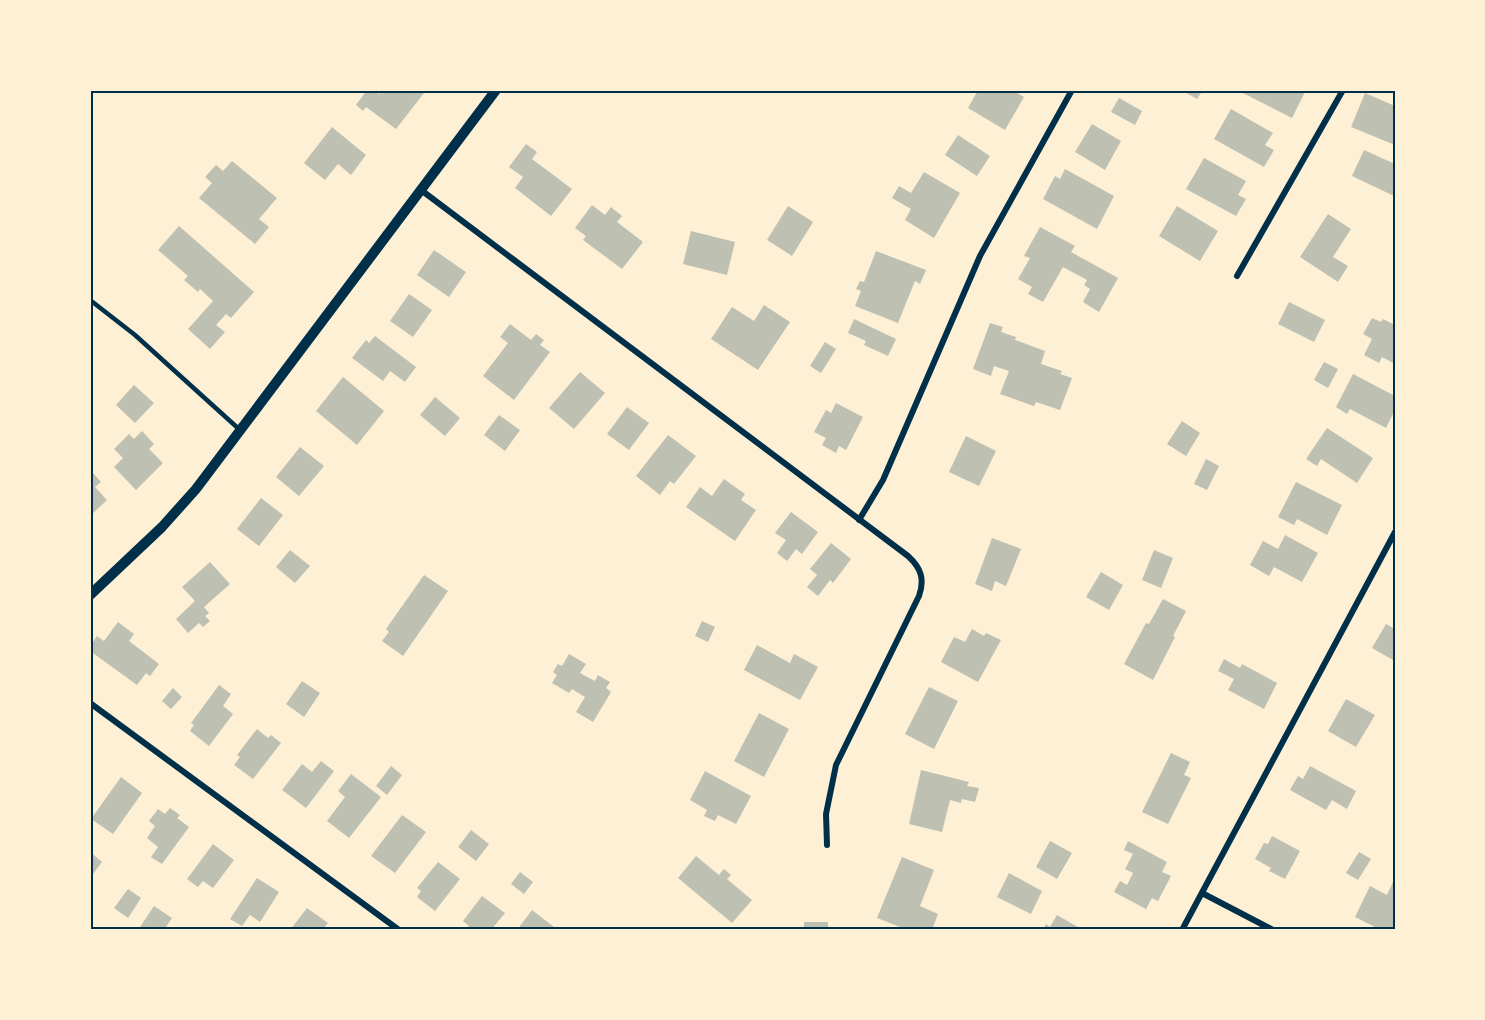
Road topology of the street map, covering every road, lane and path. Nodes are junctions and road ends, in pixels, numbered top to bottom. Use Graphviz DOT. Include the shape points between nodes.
graph roads {
  1 [pos="496,90"];
  2 [pos="1072,90"];
  3 [pos="1343,90"];
  4 [pos="420,189"];
  5 [pos="1236,276"];
  6 [pos="90,300"];
  7 [pos="240,430"];
  8 [pos="859,520"];
  9 [pos="1395,532"];
  10 [pos="90,595"];
  11 [pos="90,703"];
  12 [pos="827,845"];
  13 [pos="1202,893"];
  14 [pos="399,930"];
  15 [pos="1182,930"];
  16 [pos="1273,930"];
  1 -- 4 [label="street"];
  2 -- 8 [label="street" via="980,256 883,480"];
  3 -- 5 [label="street"];
  4 -- 7 [label="street"];
  4 -- 8 [label="street"];
  6 -- 7 [label="lane" via="135,335"];
  7 -- 10 [label="street" via="162,527"];
  8 -- 12 [label="street" via="915,563 921,571 922,587 836,765 826,814"];
  9 -- 13 [label="street"];
  11 -- 14 [label="street"];
  13 -- 15 [label="street"];
  13 -- 16 [label="street"];
}
